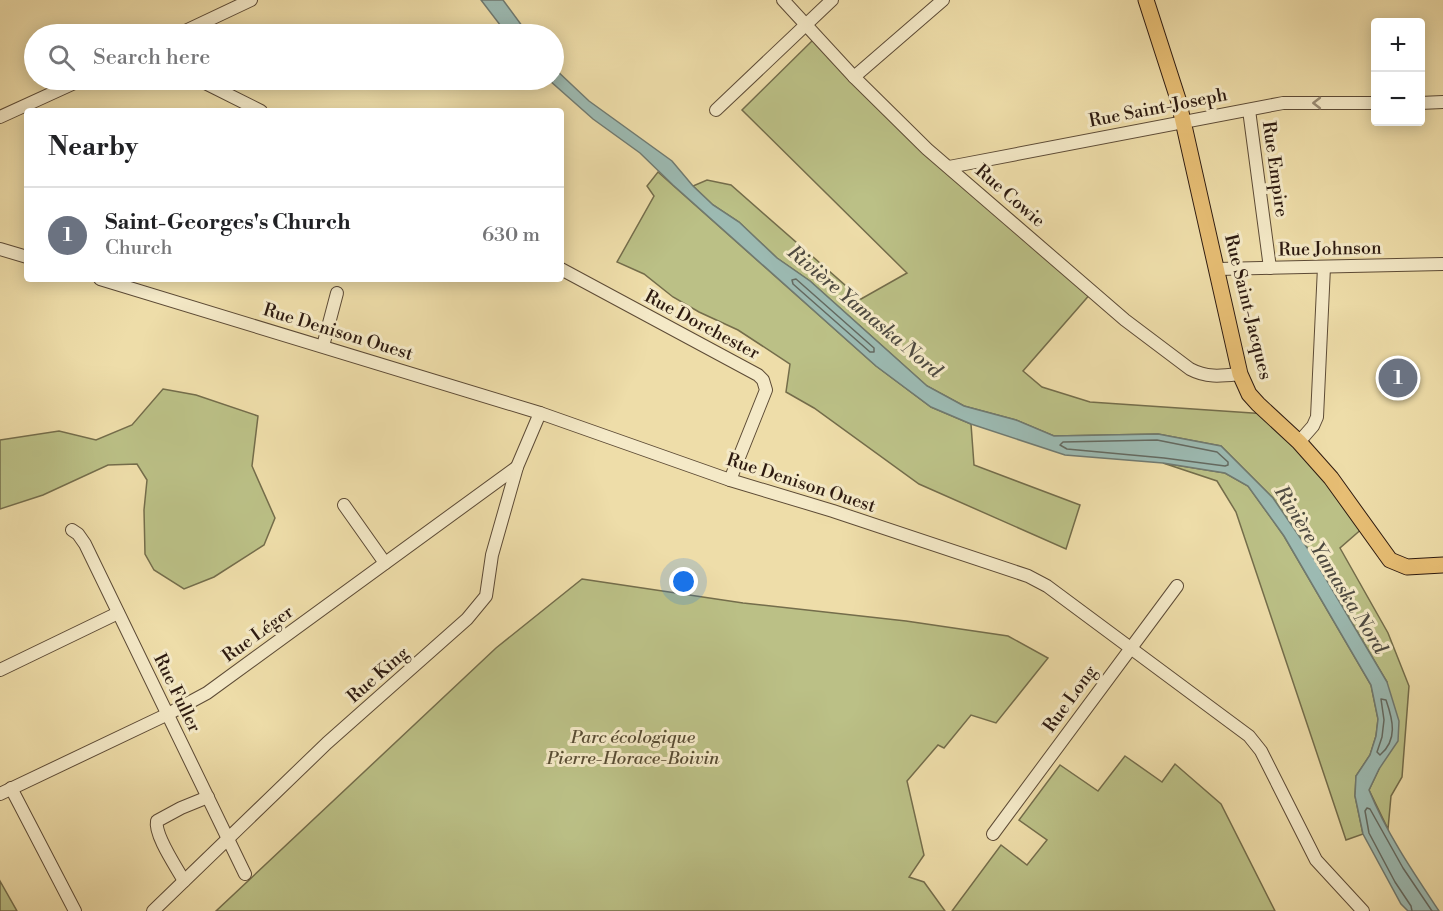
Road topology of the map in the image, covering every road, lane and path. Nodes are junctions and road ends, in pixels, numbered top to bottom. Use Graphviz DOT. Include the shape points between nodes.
graph roads {
  1 [pos="227,0"];
  2 [pos="783,0"];
  3 [pos="832,0"];
  4 [pos="943,0"];
  5 [pos="1146,0"];
  6 [pos="243,2"];
  7 [pos="199,24"];
  8 [pos="806,24"];
  9 [pos="854,77"];
  10 [pos="59,90"];
  11 [pos="219,90"];
  12 [pos="1443,102"];
  13 [pos="1371,103"];
  14 [pos="1425,103"];
  15 [pos="255,108"];
  16 [pos="716,110"];
  17 [pos="1249,110"];
  18 [pos="0,117"];
  19 [pos="1184,121"];
  20 [pos="949,167"];
  21 [pos="0,249"];
  22 [pos="24,256"];
  23 [pos="1443,264"];
  24 [pos="1324,267"];
  25 [pos="1270,268"];
  26 [pos="1218,269"];
  27 [pos="564,271"];
  28 [pos="110,282"];
  29 [pos="337,293"];
  30 [pos="324,346"];
  31 [pos="1240,374"];
  32 [pos="540,413"];
  33 [pos="1299,442"];
  34 [pos="517,467"];
  35 [pos="730,480"];
  36 [pos="344,505"];
  37 [pos="72,530"];
  38 [pos="385,563"];
  39 [pos="1443,564"];
  40 [pos="1177,586"];
  41 [pos="118,613"];
  42 [pos="1129,648"];
  43 [pos="0,670"];
  44 [pos="168,714"];
  45 [pos="6,791"];
  46 [pos="208,797"];
  47 [pos="993,834"];
  48 [pos="228,839"];
  49 [pos="245,874"];
  50 [pos="184,881"];
  51 [pos="75,911"];
  52 [pos="153,911"];
  53 [pos="1363,911"];
  1 -- 6 [label="street"];
  2 -- 8 [label="street, Rue Cowie"];
  3 -- 8 [label="street"];
  4 -- 9 [label="street"];
  5 -- 19 [label="main road, Rue Saint-Jacques"];
  6 -- 7 [label="street"];
  8 -- 9 [label="street, Rue Cowie"];
  8 -- 16 [label="street"];
  9 -- 20 [label="street, Rue Cowie"];
  10 -- 18 [label="street"];
  11 -- 15 [label="street"];
  12 -- 14 [label="street"];
  13 -- 17 [label="street, Rue Saint-Joseph, one-way" via="1283,104"];
  17 -- 19 [label="street, Rue Saint-Joseph"];
  17 -- 25 [label="street, Rue Empire"];
  19 -- 20 [label="street, Rue Saint-Joseph"];
  19 -- 26 [label="main road, Rue Saint-Jacques"];
  20 -- 31 [label="street, Rue Cowie" via="1109,306 1190,369 1212,377"];
  21 -- 22 [label="street"];
  23 -- 24 [label="street, Rue Johnson"];
  24 -- 25 [label="street, Rue Johnson"];
  24 -- 33 [label="street" via="1317,417"];
  25 -- 26 [label="street, Rue Johnson"];
  26 -- 31 [label="main road, Rue Saint-Jacques"];
  27 -- 35 [label="street, Rue Dorchester" via="764,380 766,390"];
  28 -- 30 [label="street, Rue Denison Ouest"];
  29 -- 30 [label="street"];
  30 -- 32 [label="street, Rue Denison Ouest"];
  31 -- 33 [label="main road, Rue Saint-Jacques" via="1249,394"];
  32 -- 34 [label="street, Rue King"];
  32 -- 35 [label="street, Rue Denison Ouest"];
  33 -- 39 [label="main road, Rue Saint-Jacques" via="1331,478 1390,560 1407,567"];
  34 -- 38 [label="street, Rue Léger"];
  34 -- 48 [label="street, Rue King" via="492,555 486,596 466,619 327,743"];
  35 -- 42 [label="street, Rue Denison Ouest" via="1028,576"];
  36 -- 38 [label="street"];
  37 -- 41 [label="street, Rue Fuller" via="85,544"];
  38 -- 44 [label="street, Rue Léger" via="207,693"];
  40 -- 42 [label="street, Rue Long"];
  41 -- 43 [label="street"];
  41 -- 44 [label="street, Rue Fuller"];
  42 -- 47 [label="street, Rue Long"];
  42 -- 53 [label="street, Rue Denison Ouest" via="1249,736 1261,751 1316,860"];
  44 -- 45 [label="street, Rue Léger"];
  44 -- 46 [label="street, Rue Fuller"];
  45 -- 51 [label="street"];
  46 -- 48 [label="street, Rue Fuller"];
  46 -- 50 [label="street" via="157,821 161,839"];
  48 -- 49 [label="street, Rue Fuller"];
  48 -- 50 [label="street, Rue King"];
  50 -- 52 [label="street, Rue King"];
}
